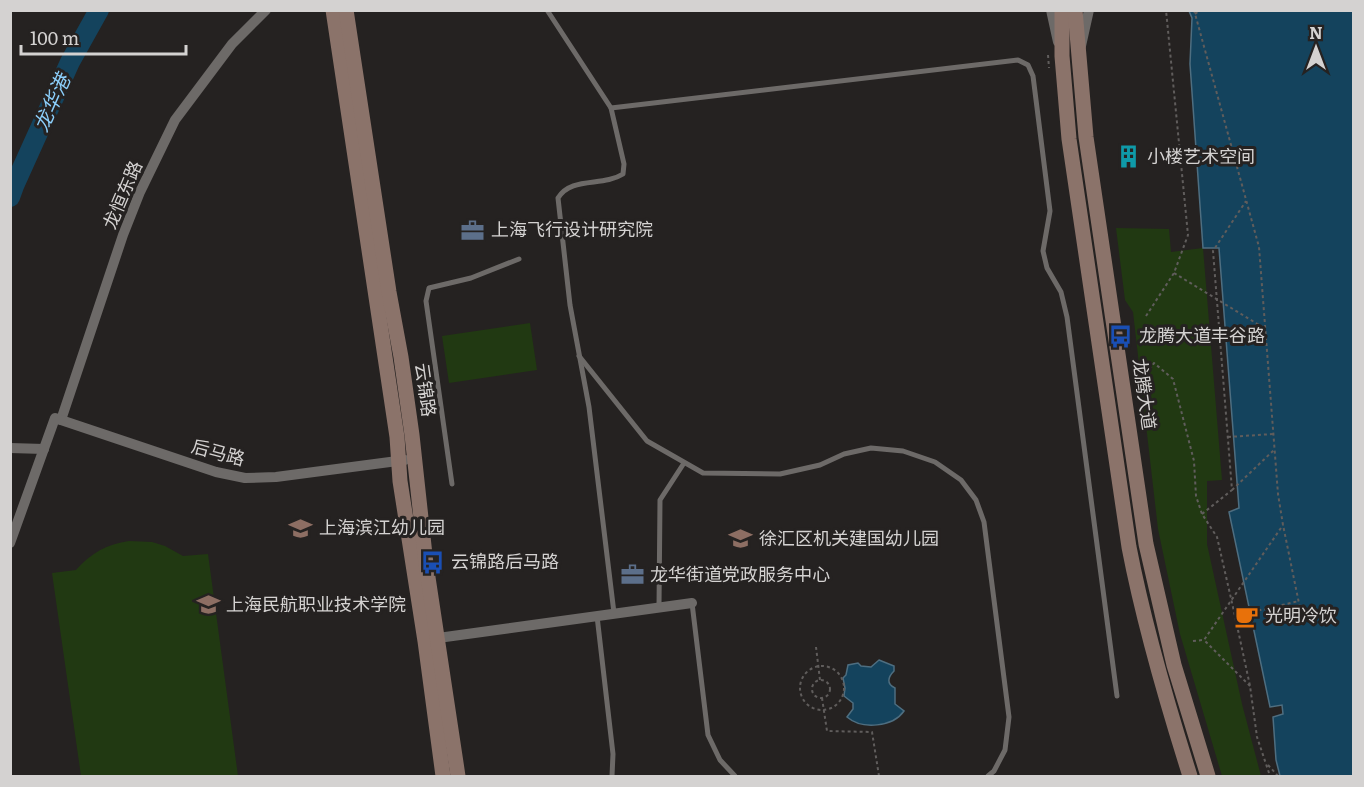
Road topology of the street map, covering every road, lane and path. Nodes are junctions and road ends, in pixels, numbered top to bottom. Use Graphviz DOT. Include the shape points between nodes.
graph roads {
  1 [pos="266,10"];
  2 [pos="333,10"];
  3 [pos="346,10"];
  4 [pos="547,10"];
  5 [pos="1051,10"];
  6 [pos="1062,10"];
  7 [pos="1075,10"];
  8 [pos="1089,10"];
  9 [pos="1166,10"];
  10 [pos="1200,10"];
  11 [pos="1194,12"];
  12 [pos="1079,55"];
  13 [pos="1062,56"];
  14 [pos="611,108"];
  15 [pos="1246,201"];
  16 [pos="519,259"];
  17 [pos="1174,273"];
  18 [pos="1217,301"];
  19 [pos="1146,316"];
  20 [pos="1266,329"];
  21 [pos="579,356"];
  22 [pos="1140,397"];
  23 [pos="58,419"];
  24 [pos="1274,434"];
  25 [pos="1228,437"];
  26 [pos="10,448"];
  27 [pos="44,449"];
  28 [pos="1275,449"];
  29 [pos="406,459"];
  30 [pos="684,463"];
  31 [pos="452,484"];
  32 [pos="1232,490"];
  33 [pos="1202,514"];
  34 [pos="1283,525"];
  35 [pos="10,543"];
  36 [pos="1232,598"];
  37 [pos="1299,601"];
  38 [pos="692,603"];
  39 [pos="659,608"];
  40 [pos="614,614"];
  41 [pos="597,616"];
  42 [pos="1235,616"];
  43 [pos="1304,623"];
  44 [pos="438,638"];
  45 [pos="1204,640"];
  46 [pos="1193,641"];
  47 [pos="816,647"];
  48 [pos="818,667"];
  49 [pos="820,681"];
  50 [pos="1250,686"];
  51 [pos="1117,696"];
  52 [pos="822,698"];
  53 [pos="824,710"];
  54 [pos="1267,763"];
  55 [pos="443,777"];
  56 [pos="458,777"];
  57 [pos="612,777"];
  58 [pos="735,777"];
  59 [pos="879,777"];
  60 [pos="988,777"];
  61 [pos="1190,777"];
  62 [pos="1208,777"];
  63 [pos="1270,777"];
  64 [pos="1278,777"];
  1 -- 23 [label="street, 龙恒东路" via="232,44 175,120 123,235"];
  2 -- 29 [label="main road, 云锦路" via="396,426"];
  3 -- 29 [label="main road, 云锦路" via="401,357"];
  4 -- 14 [label="lane"];
  5 -- 13 [label="street"];
  6 -- 13 [label="main road, 龙腾大道"];
  7 -- 12 [label="main road, 龙腾大道"];
  8 -- 12 [label="street"];
  9 -- 17 [label="path" via="1188,235"];
  10 -- 11 [label="path"];
  11 -- 15 [label="path"];
  12 -- 62 [label="main road, 龙腾大道" via="1086,137 1146,544 1174,665"];
  13 -- 61 [label="main road, 龙腾大道" via="1069,139 1129,547 1157,669"];
  14 -- 21 [label="lane" via="623,174 614,180 570,186 558,198"];
  14 -- 51 [label="lane" via="1018,60 1028,65 1033,76 1050,211 1043,251 1067,317"];
  15 -- 18 [label="path" via="1213,251"];
  15 -- 20 [label="path" via="1259,247"];
  16 -- 31 [label="lane" via="471,278 429,288 426,301"];
  17 -- 18 [label="path"];
  17 -- 19 [label="path"];
  18 -- 20 [label="path"];
  18 -- 25 [label="path"];
  20 -- 24 [label="path"];
  21 -- 30 [label="lane" via="647,441"];
  21 -- 40 [label="lane" via="589,407"];
  22 -- 33 [label="path" via="1140,386 1154,363 1173,379 1189,436"];
  23 -- 27 [label="street, 龙恒东路"];
  23 -- 29 [label="street, 后马路" via="216,472 245,478"];
  24 -- 25 [label="path"];
  24 -- 28 [label="path"];
  25 -- 32 [label="path"];
  26 -- 27 [label="street"];
  27 -- 35 [label="street, 龙恒东路"];
  28 -- 32 [label="path"];
  28 -- 34 [label="path"];
  29 -- 44 [label="main road, 云锦路"];
  29 -- 55 [label="main road, 云锦路" via="400,482"];
  30 -- 39 [label="lane" via="660,500"];
  30 -- 60 [label="lane" via="703,473 780,474 871,448 903,451 935,462 961,480 976,500 984,522 1009,717 1005,750"];
  32 -- 33 [label="path"];
  33 -- 36 [label="path" via="1217,537"];
  34 -- 36 [label="path"];
  34 -- 37 [label="path"];
  36 -- 42 [label="path"];
  36 -- 45 [label="path"];
  37 -- 42 [label="path"];
  37 -- 43 [label="path"];
  38 -- 39 [label="street"];
  38 -- 58 [label="lane" via="708,735"];
  39 -- 40 [label="street"];
  40 -- 41 [label="street"];
  41 -- 44 [label="street"];
  41 -- 57 [label="lane" via="612,744"];
  42 -- 50 [label="path"];
  44 -- 56 [label="main road, 云锦路"];
  45 -- 46 [label="path"];
  45 -- 50 [label="path"];
  47 -- 48 [label="path"];
  48 -- 49 [label="path"];
  48 -- 53 [label="path" via="802,680 801,694 808,706"];
  48 -- 53 [label="path" via="833,670 842,681 839,701"];
  49 -- 52 [label="path" via="812,690"];
  49 -- 52 [label="path" via="830,688"];
  50 -- 54 [label="path" via="1257,737"];
  52 -- 53 [label="path"];
  53 -- 59 [label="path" via="827,731 872,732"];
  54 -- 63 [label="path"];
  54 -- 64 [label="path"];
}
